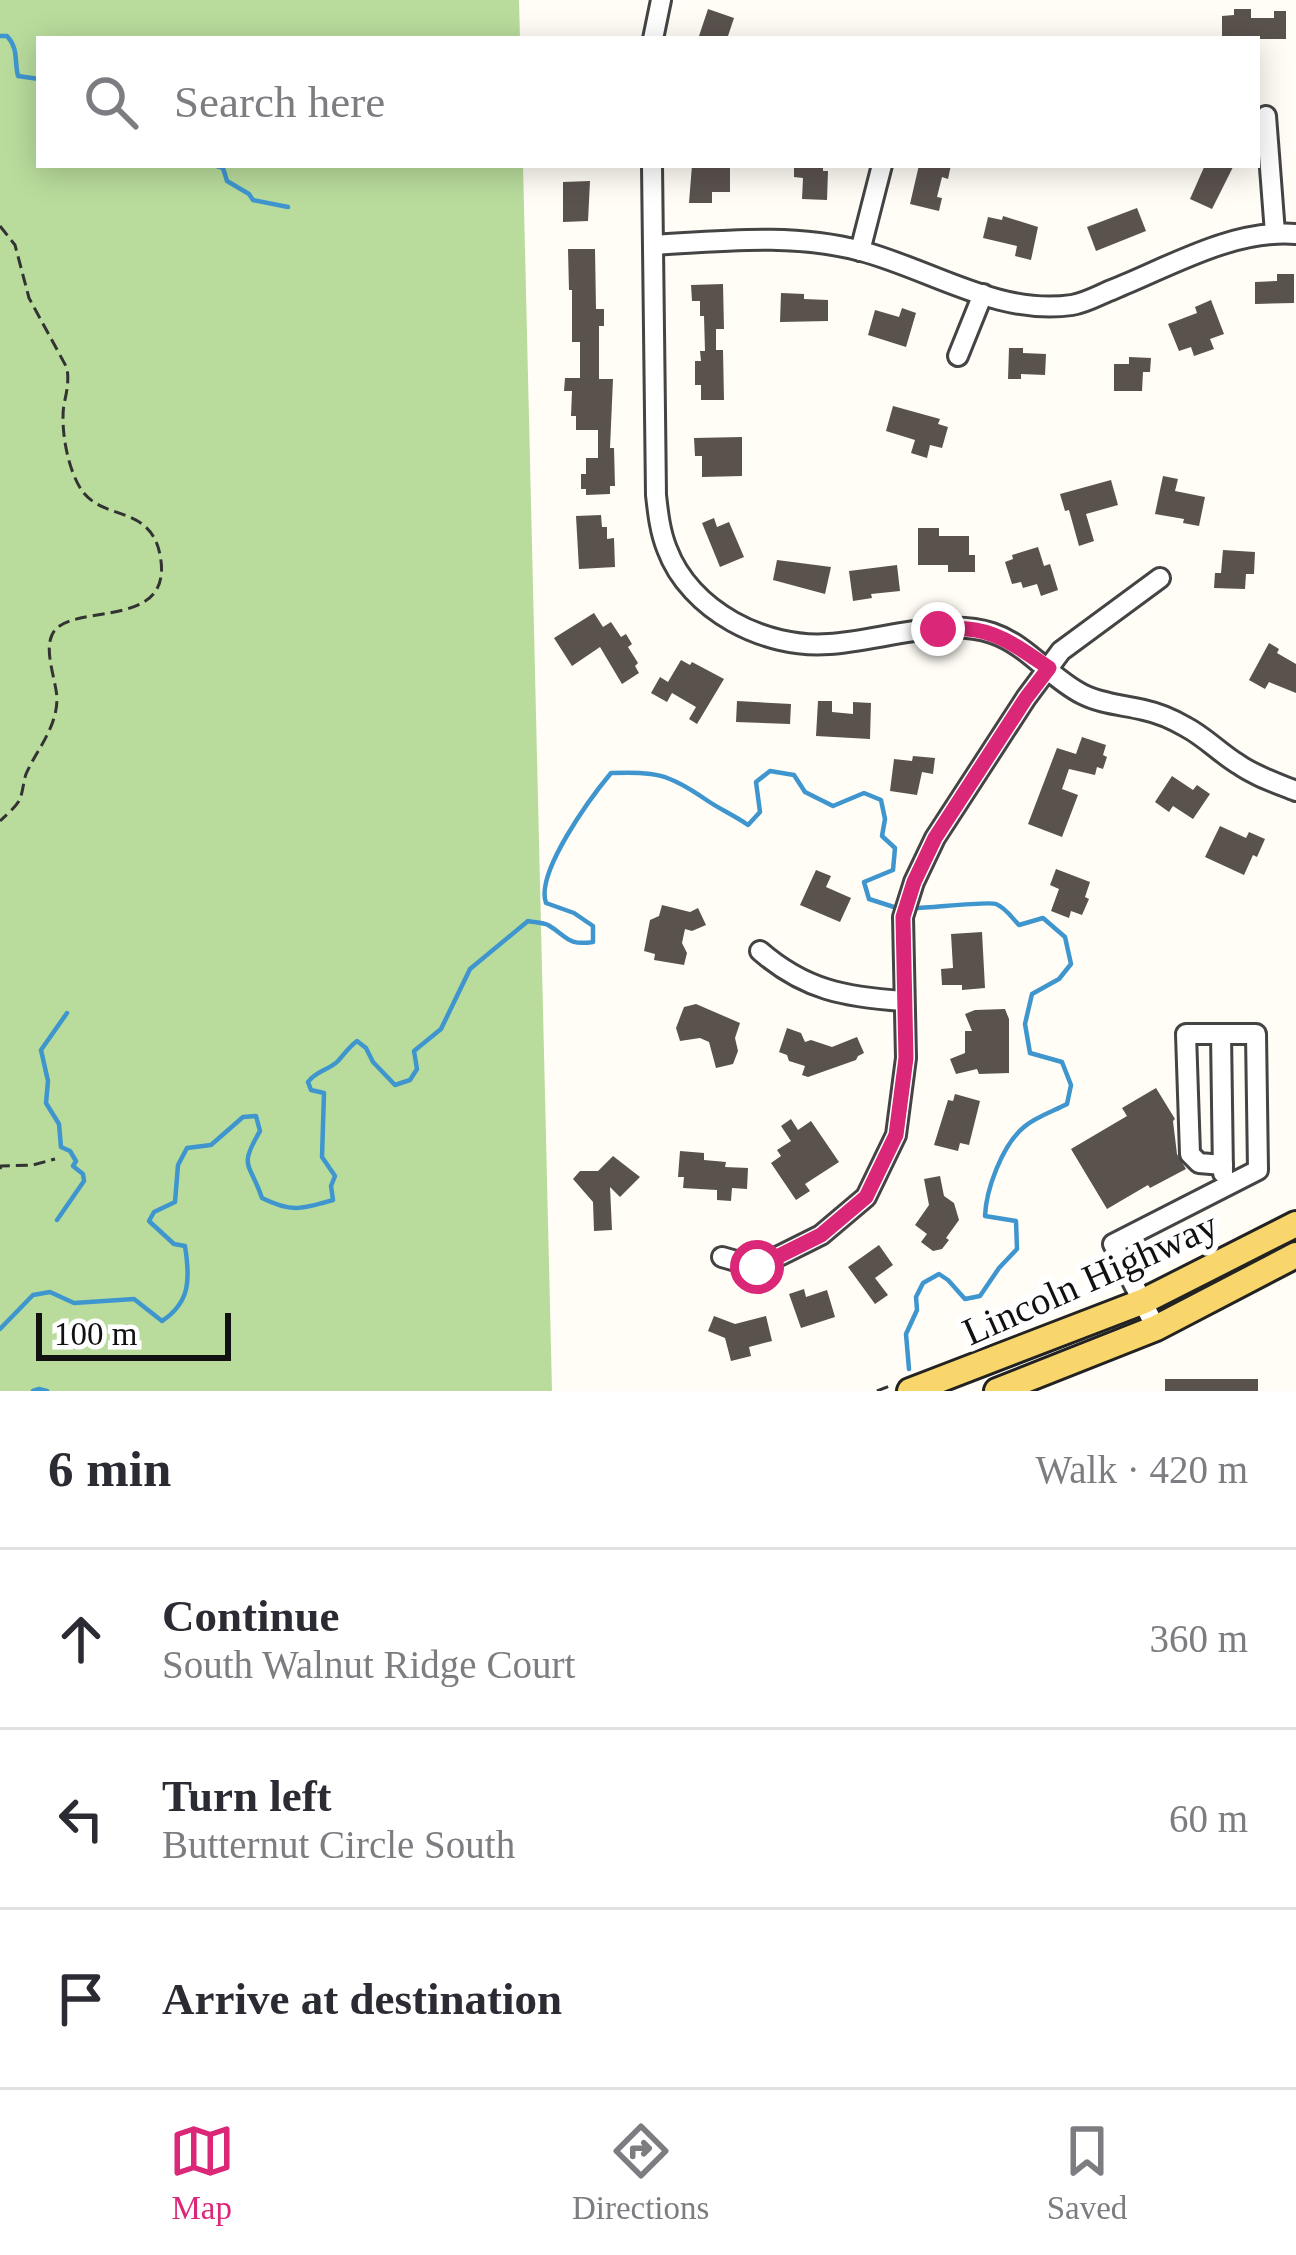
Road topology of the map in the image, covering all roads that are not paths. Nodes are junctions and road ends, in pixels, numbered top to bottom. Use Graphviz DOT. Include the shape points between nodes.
graph roads {
  1 [pos="661,0"];
  2 [pos="654,36"];
  3 [pos="1266,116"];
  4 [pos="652,168"];
  5 [pos="881,168"];
  6 [pos="1275,233"];
  7 [pos="1296,234"];
  8 [pos="652,244"];
  9 [pos="860,250"];
  10 [pos="982,294"];
  11 [pos="958,356"];
  12 [pos="1160,578"];
  13 [pos="1049,668"];
  14 [pos="1296,791"];
  15 [pos="760,951"];
  16 [pos="903,1000"];
  17 [pos="1221,1034"];
  18 [pos="1223,1165"];
  19 [pos="1225,1187"];
  20 [pos="1296,1224"];
  21 [pos="1296,1255"];
  22 [pos="722,1257"];
  23 [pos="1144,1301"];
  24 [pos="1156,1328"];
  25 [pos="910,1391"];
  26 [pos="997,1391"];
  1 -- 2 [label="street"];
  3 -- 6 [label="street"];
  4 -- 8 [label="street"];
  5 -- 9 [label="street"];
  6 -- 7 [label="street"];
  6 -- 10 [label="street" via="1219,246 1074,305"];
  8 -- 9 [label="street" via="777,238"];
  8 -- 13 [label="street" via="659,518 674,564 698,596 745,628 791,643 971,628 1004,637"];
  9 -- 10 [label="street"];
  10 -- 11 [label="street"];
  12 -- 13 [label="street"];
  13 -- 14 [label="street" via="1086,697 1189,728 1241,766"];
  13 -- 16 [label="street" via="914,882 903,917"];
  15 -- 16 [label="street" via="785,973 849,997"];
  16 -- 22 [label="street" via="896,1135 866,1197 821,1235 757,1267"];
  17 -- 18 [label="street"];
  17 -- 18 [label="street" via="1186,1034 1190,1154"];
  17 -- 19 [label="street" via="1256,1034 1258,1170"];
  18 -- 19 [label="street"];
  19 -- 23 [label="street" via="1113,1244"];
  20 -- 23 [label="main road, Lincoln Highway"];
  21 -- 24 [label="main road, Lincoln Highway"];
  23 -- 24 [label="street"];
  23 -- 25 [label="main road, Lincoln Highway"];
  24 -- 26 [label="main road, Lincoln Highway"];
}
